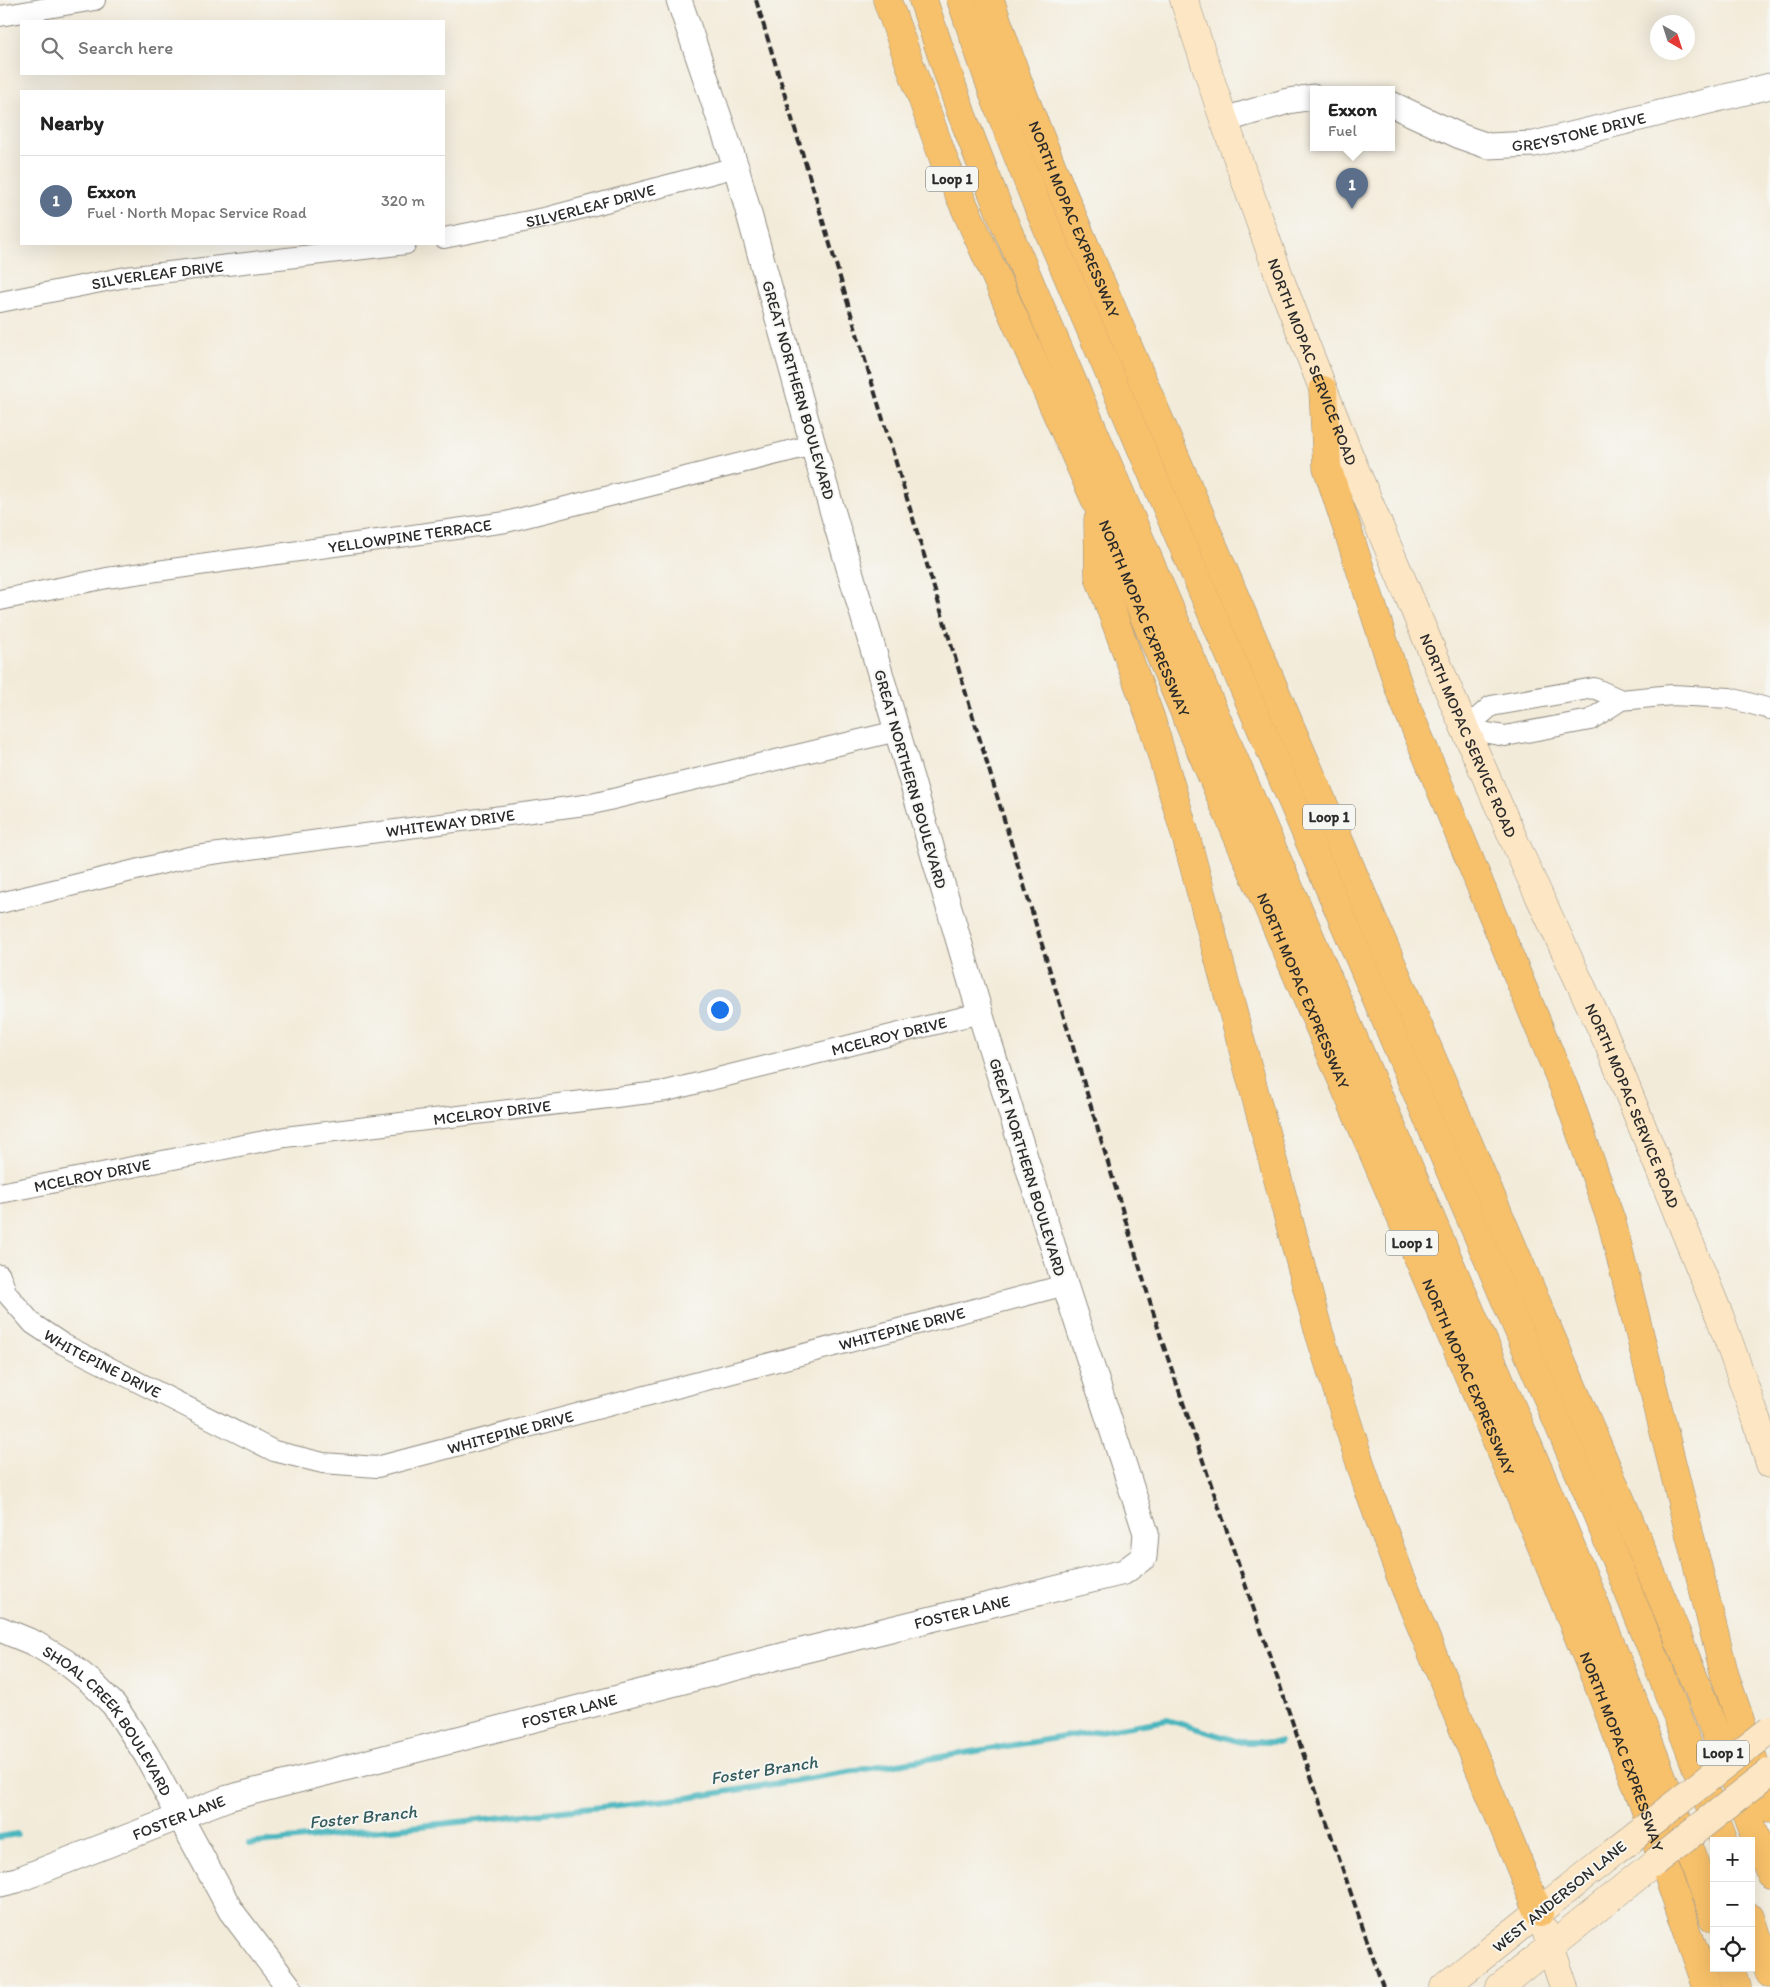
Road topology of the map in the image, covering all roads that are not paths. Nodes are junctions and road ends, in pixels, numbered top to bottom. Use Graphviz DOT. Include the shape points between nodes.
graph roads {
  1 [pos="95,0"];
  2 [pos="679,0"];
  3 [pos="887,0"];
  4 [pos="923,0"];
  5 [pos="961,0"];
  6 [pos="990,0"];
  7 [pos="1184,0"];
  8 [pos="0,16"];
  9 [pos="1770,86"];
  10 [pos="1310,97"];
  11 [pos="1395,106"];
  12 [pos="1224,120"];
  13 [pos="736,167"];
  14 [pos="445,238"];
  15 [pos="398,245"];
  16 [pos="0,302"];
  17 [pos="1323,390"];
  18 [pos="813,444"];
  19 [pos="1098,506"];
  20 [pos="0,600"];
  21 [pos="1621,700"];
  22 [pos="1770,709"];
  23 [pos="1465,730"];
  24 [pos="897,731"];
  25 [pos="0,903"];
  26 [pos="980,1013"];
  27 [pos="0,1193"];
  28 [pos="0,1275"];
  29 [pos="1066,1286"];
  30 [pos="1756,1418"];
  31 [pos="1770,1441"];
  32 [pos="1770,1464"];
  33 [pos="1144,1557"];
  34 [pos="0,1629"];
  35 [pos="1770,1730"];
  36 [pos="1770,1772"];
  37 [pos="1770,1808"];
  38 [pos="179,1815"];
  39 [pos="1723,1837"];
  40 [pos="1770,1873"];
  41 [pos="0,1884"];
  42 [pos="1710,1907"];
  43 [pos="1539,1913"];
  44 [pos="1754,1927"];
  45 [pos="1551,1947"];
  46 [pos="1731,1972"];
  47 [pos="1770,1974"];
  48 [pos="289,1987"];
  49 [pos="1444,1987"];
  50 [pos="1500,1987"];
  51 [pos="1564,1987"];
  52 [pos="1708,1987"];
  53 [pos="1736,1987"];
  1 -- 8 [label="street"];
  2 -- 13 [label="street, GREAT NORTHERN BOULEVARD"];
  3 -- 19 [label="highway, NORTH MOPAC EXPRESSWAY / Loop 1" via="945,163"];
  4 -- 42 [label="highway" via="962,115 1002,216 1618,1659"];
  5 -- 39 [label="highway" via="1036,202 1592,1502 1652,1647"];
  6 -- 40 [label="highway, NORTH MOPAC EXPRESSWAY / Loop 1" via="1020,87 1063,194 1620,1498"];
  7 -- 12 [label="main road, NORTH MOPAC SERVICE ROAD"];
  9 -- 11 [label="street, GREYSTONE DRIVE" via="1534,144 1488,146"];
  10 -- 12 [label="street"];
  12 -- 17 [label="main road, NORTH MOPAC SERVICE ROAD"];
  13 -- 14 [label="street, SILVERLEAF DRIVE" via="549,216"];
  13 -- 18 [label="street, GREAT NORTHERN BOULEVARD"];
  15 -- 16 [label="street, SILVERLEAF DRIVE" via="126,277"];
  17 -- 23 [label="main road, NORTH MOPAC SERVICE ROAD"];
  17 -- 37 [label="highway" via="1327,467 1400,691 1569,1100 1612,1223 1725,1676"];
  18 -- 20 [label="street, YELLOWPINE TERRACE" via="506,522 107,578"];
  18 -- 24 [label="street, GREAT NORTHERN BOULEVARD"];
  19 -- 43 [label="highway" via="1099,576 1151,719 1181,819 1318,1329 1362,1470 1400,1575"];
  19 -- 52 [label="highway, NORTH MOPAC EXPRESSWAY / Loop 1" via="1562,1595 1637,1786"];
  21 -- 22 [label="street" via="1672,695 1730,698"];
  21 -- 23 [label="street" via="1590,720 1505,736"];
  21 -- 23 [label="street" via="1594,688 1492,706"];
  23 -- 30 [label="main road, NORTH MOPAC SERVICE ROAD" via="1608,1043 1720,1317"];
  24 -- 25 [label="street, WHITEWAY DRIVE" via="592,804 189,857"];
  24 -- 26 [label="street, GREAT NORTHERN BOULEVARD"];
  26 -- 27 [label="street, MCELROY DRIVE" via="666,1091 285,1137"];
  26 -- 29 [label="street, GREAT NORTHERN BOULEVARD"];
  28 -- 29 [label="street, WHITEPINE DRIVE" via="7,1294 33,1324 63,1344 274,1451 323,1464 377,1467"];
  29 -- 33 [label="street, GREAT NORTHERN BOULEVARD" via="1146,1533"];
  30 -- 31 [label="main road"];
  30 -- 32 [label="main road, NORTH MOPAC SERVICE ROAD"];
  33 -- 38 [label="street, FOSTER LANE" via="1124,1572 252,1791"];
  34 -- 38 [label="street, SHOAL CREEK BOULEVARD" via="34,1643 66,1662 114,1705 146,1754"];
  35 -- 43 [label="main road, WEST ANDERSON LANE, bridge"];
  36 -- 45 [label="main road, WEST ANDERSON LANE, bridge"];
  38 -- 41 [label="street, FOSTER LANE"];
  38 -- 48 [label="street, SHOAL CREEK BOULEVARD" via="231,1911"];
  43 -- 45 [label="main road"];
  43 -- 49 [label="main road, WEST ANDERSON LANE"];
  44 -- 47 [label="highway"];
  45 -- 50 [label="main road, WEST ANDERSON LANE"];
  45 -- 51 [label="main road"];
  46 -- 53 [label="highway"];
}
